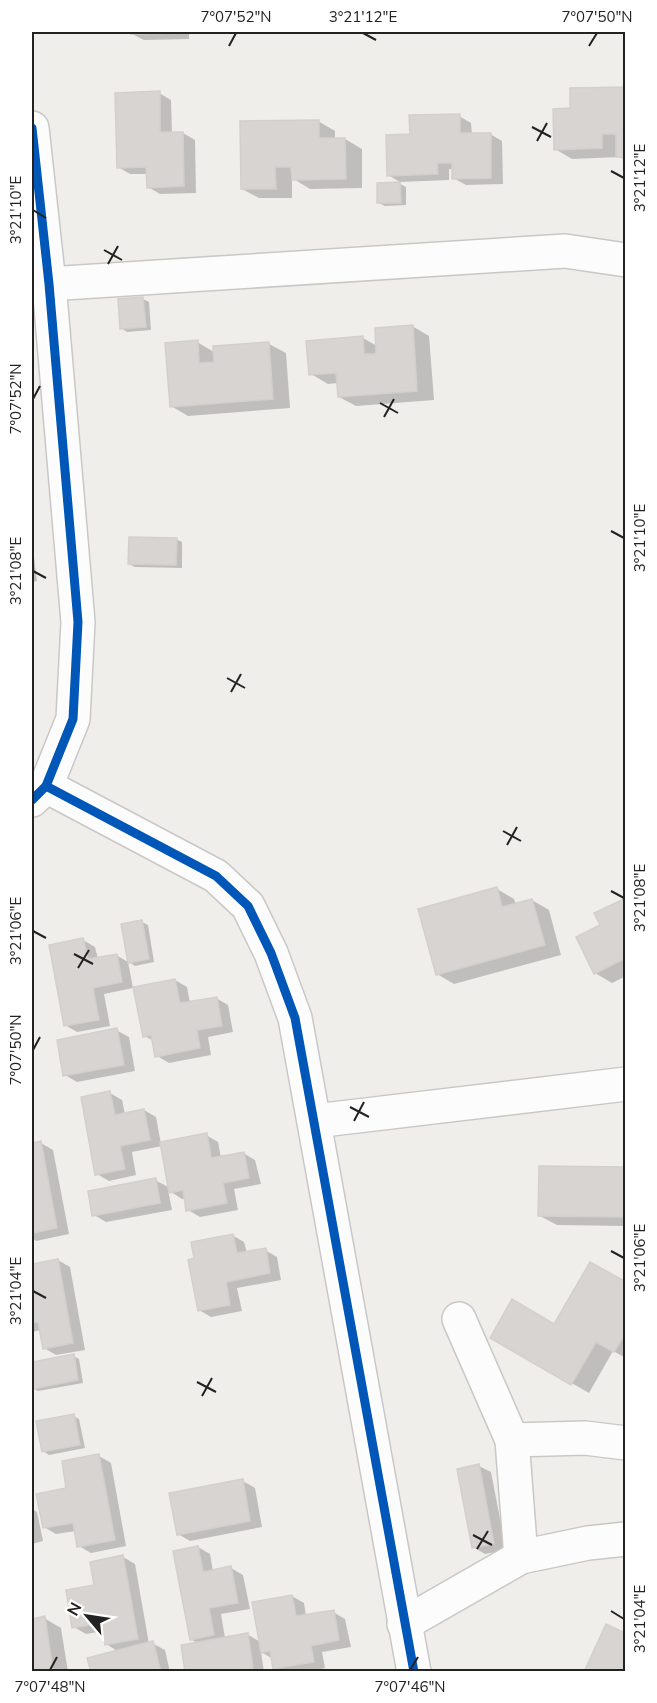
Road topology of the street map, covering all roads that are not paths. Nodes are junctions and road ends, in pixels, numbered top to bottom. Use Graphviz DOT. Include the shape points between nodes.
graph roads {
  1 [pos="32,128"];
  2 [pos="626,260"];
  3 [pos="40,284"];
  4 [pos="39,793"];
  5 [pos="626,1084"];
  6 [pos="315,1121"];
  7 [pos="459,1319"];
  8 [pos="512,1440"];
  9 [pos="626,1443"];
  10 [pos="626,1539"];
  11 [pos="520,1557"];
  12 [pos="404,1624"];
  13 [pos="414,1671"];
  1 -- 3 [label="street"];
  2 -- 3 [label="street" via="565,251"];
  3 -- 4 [label="street" via="78,622 73,719"];
  4 -- 6 [label="street" via="216,876 248,906 271,953 295,1018"];
  5 -- 6 [label="street"];
  6 -- 12 [label="street"];
  7 -- 8 [label="street"];
  8 -- 9 [label="street" via="585,1438"];
  8 -- 11 [label="street"];
  10 -- 11 [label="street"];
  11 -- 12 [label="street"];
  12 -- 13 [label="street"];
}
